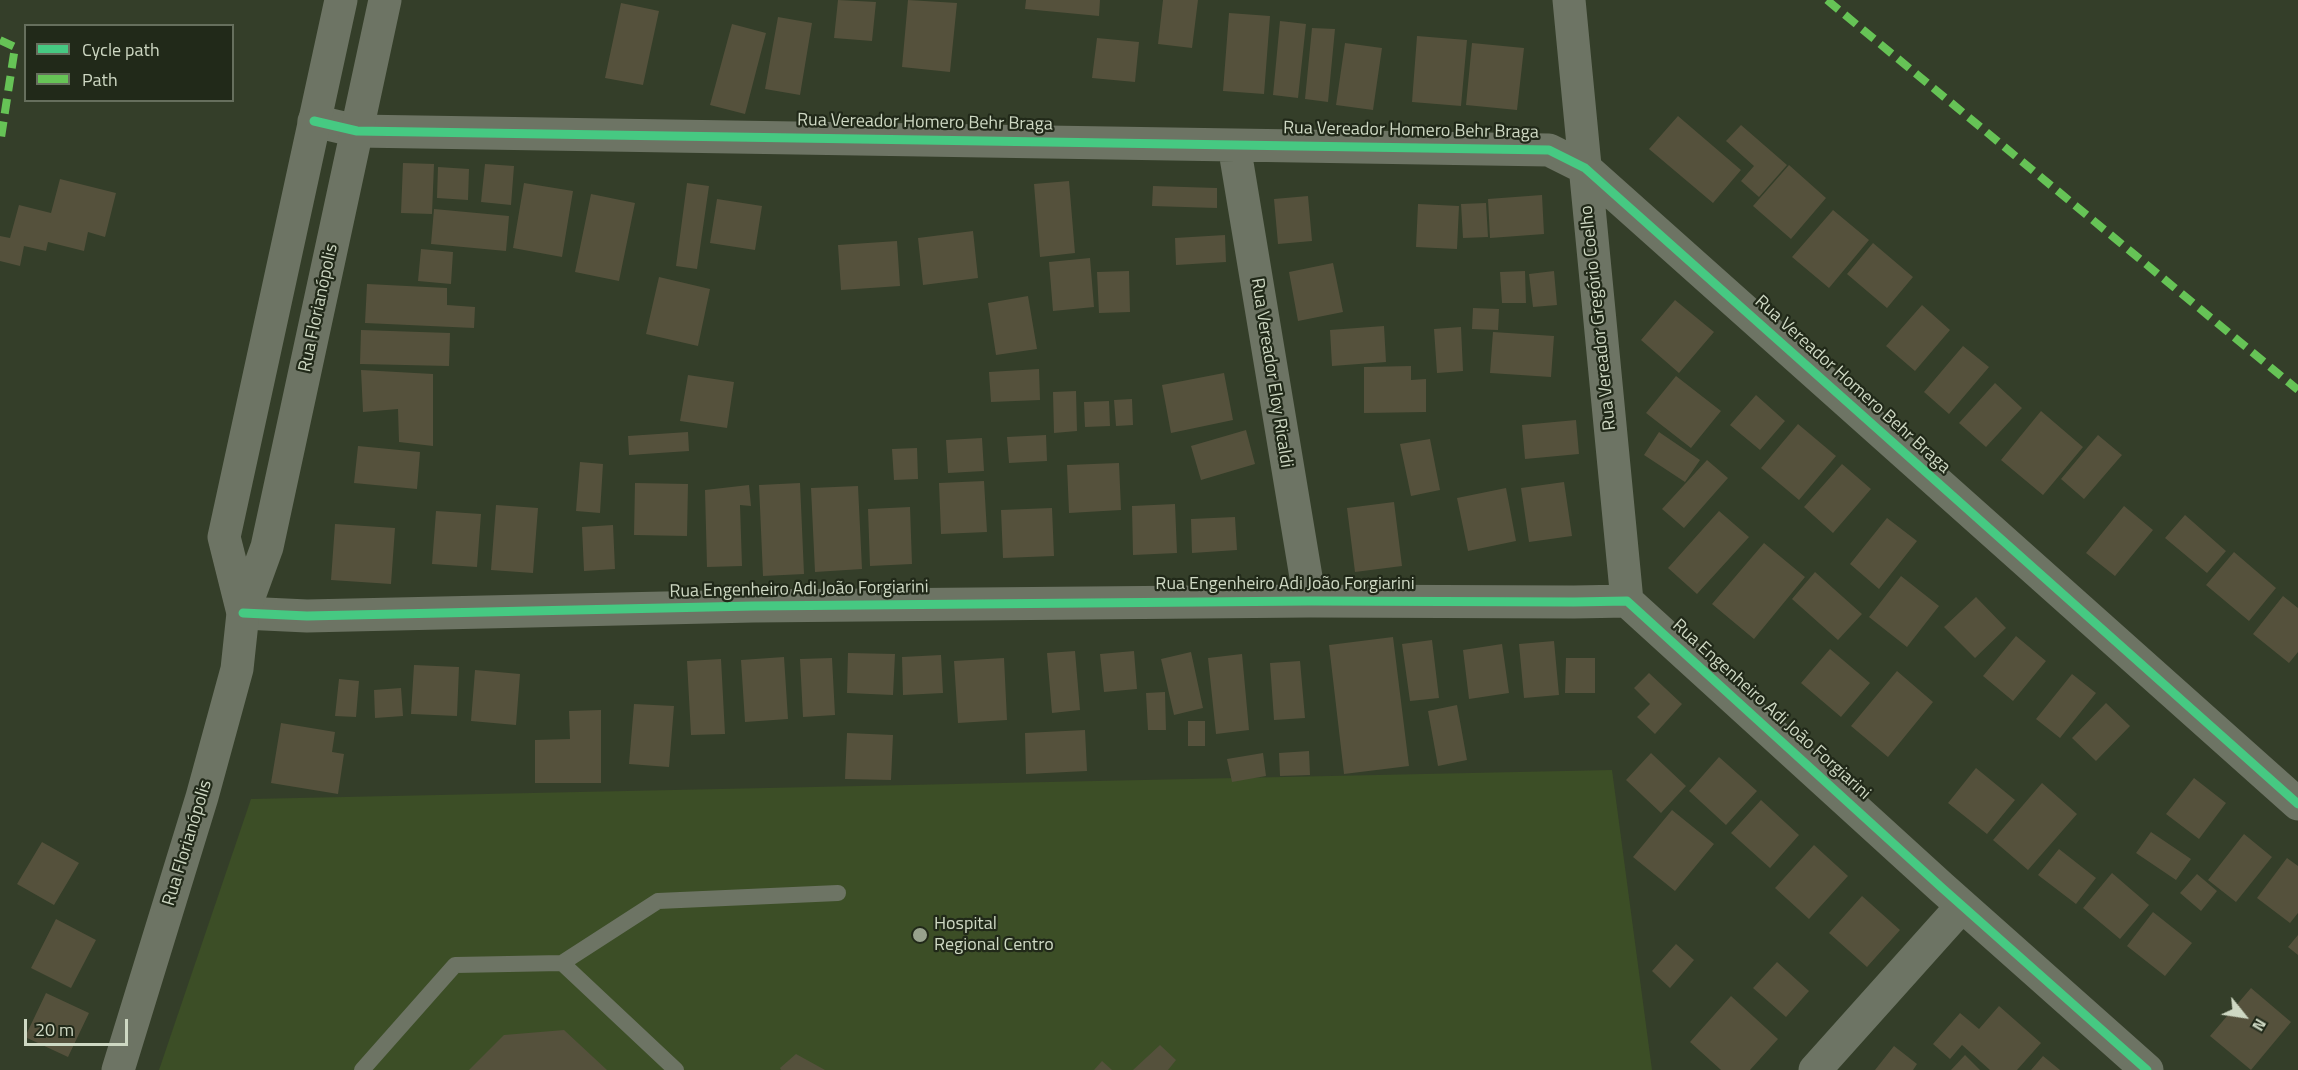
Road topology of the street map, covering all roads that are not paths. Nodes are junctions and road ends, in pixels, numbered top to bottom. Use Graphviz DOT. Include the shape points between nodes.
graph roads {
  1 [pos="341,0"];
  2 [pos="385,0"];
  3 [pos="1569,0"];
  4 [pos="314,121"];
  5 [pos="357,131"];
  6 [pos="1234,145"];
  7 [pos="1585,168"];
  8 [pos="1310,601"];
  9 [pos="1627,601"];
  10 [pos="243,613"];
  11 [pos="2298,804"];
  12 [pos="838,893"];
  13 [pos="1962,906"];
  14 [pos="562,963"];
  15 [pos="118,1070"];
  16 [pos="362,1070"];
  17 [pos="676,1070"];
  18 [pos="1815,1070"];
  19 [pos="2147,1070"];
  1 -- 4 [label="street, Rua Florianópolis"];
  2 -- 5 [label="street, Rua Florianópolis"];
  3 -- 7 [label="street, Rua Vereador Gregório Coelho"];
  4 -- 5 [label="street, Rua Vereador Homero Behr Braga"];
  4 -- 10 [label="street, Rua Florianópolis" via="224,537"];
  5 -- 6 [label="street, Rua Vereador Homero Behr Braga"];
  5 -- 10 [label="street, Rua Florianópolis" via="267,547"];
  6 -- 7 [label="street, Rua Vereador Homero Behr Braga" via="1549,150"];
  6 -- 8 [label="street, Rua Vereador Eloy Ricaldi"];
  7 -- 9 [label="street, Rua Vereador Gregório Coelho"];
  7 -- 11 [label="street, Rua Vereador Homero Behr Braga"];
  8 -- 9 [label="street, Rua Engenheiro Adi João Forgiarini"];
  8 -- 10 [label="street, Rua Engenheiro Adi João Forgiarini" via="753,606 307,616"];
  9 -- 13 [label="street, Rua Engenheiro Adi João Forgiarini"];
  10 -- 15 [label="street, Rua Florianópolis" via="237,669 205,786"];
  12 -- 14 [label="lane" via="658,901"];
  13 -- 18 [label="street"];
  13 -- 19 [label="street, Rua Engenheiro Adi João Forgiarini"];
  14 -- 16 [label="lane" via="455,965"];
  14 -- 17 [label="lane"];
}
